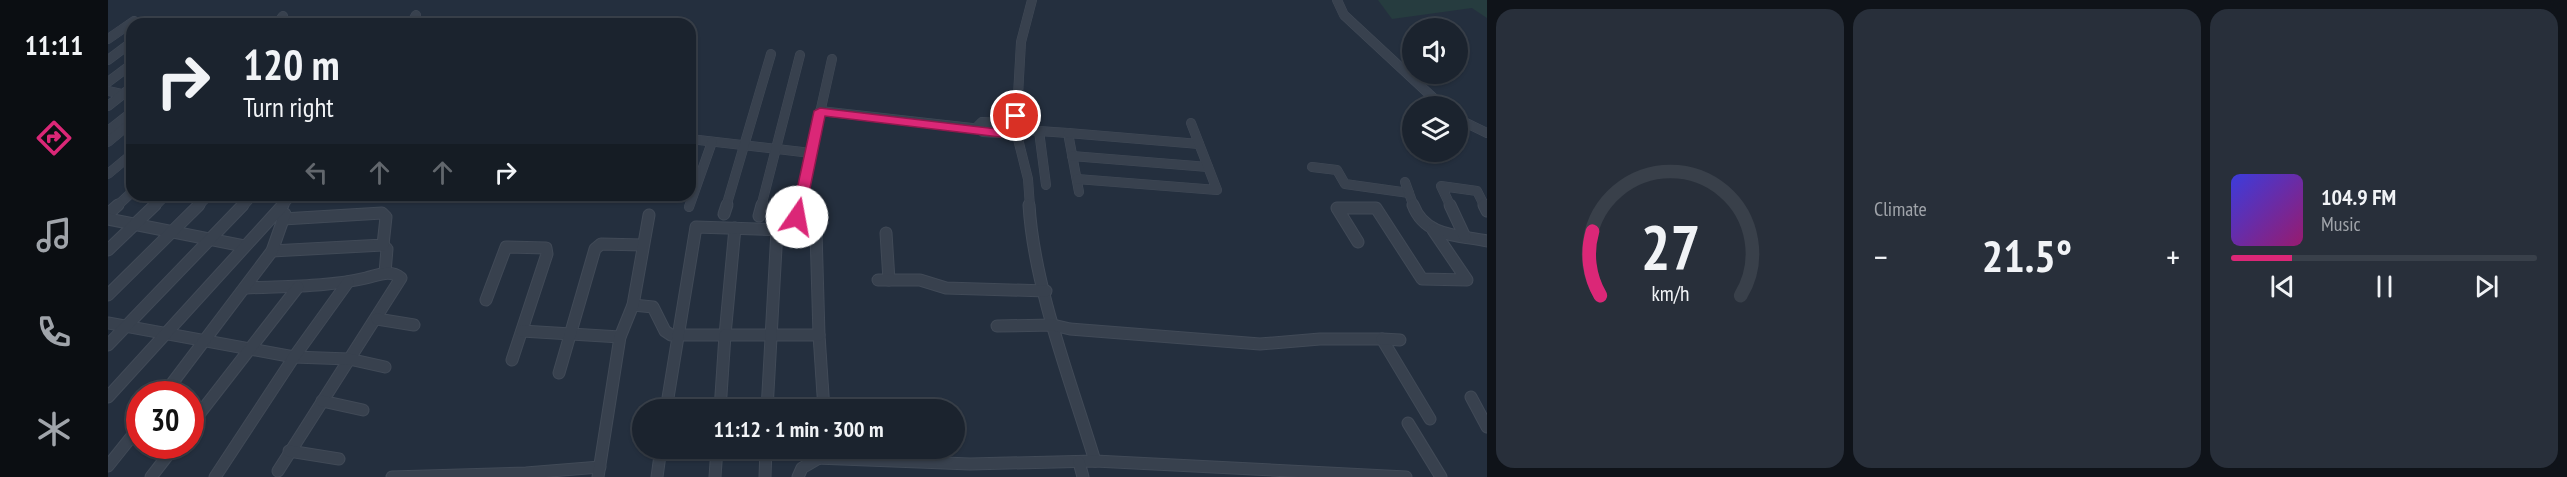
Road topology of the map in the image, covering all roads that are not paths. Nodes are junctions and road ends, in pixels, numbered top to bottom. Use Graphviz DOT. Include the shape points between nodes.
graph roads {
  1 [pos="1032,0"];
  2 [pos="1337,0"];
  3 [pos="416,15"];
  4 [pos="414,18"];
  5 [pos="126,27"];
  6 [pos="119,32"];
  7 [pos="126,33"];
  8 [pos="108,39"];
  9 [pos="126,46"];
  10 [pos="771,54"];
  11 [pos="800,55"];
  12 [pos="832,59"];
  13 [pos="108,60"];
  14 [pos="126,68"];
  15 [pos="108,82"];
  16 [pos="108,91"];
  17 [pos="126,95"];
  18 [pos="126,96"];
  19 [pos="1431,96"];
  20 [pos="108,106"];
  21 [pos="821,109"];
  22 [pos="126,117"];
  23 [pos="1191,123"];
  24 [pos="1468,124"];
  25 [pos="126,127"];
  26 [pos="1016,130"];
  27 [pos="108,131"];
  28 [pos="1039,131"];
  29 [pos="1068,133"];
  30 [pos="1487,133"];
  31 [pos="696,140"];
  32 [pos="108,142"];
  33 [pos="712,142"];
  34 [pos="1198,144"];
  35 [pos="744,145"];
  36 [pos="776,149"];
  37 [pos="811,153"];
  38 [pos="1072,156"];
  39 [pos="126,159"];
  40 [pos="1208,167"];
  41 [pos="1312,167"];
  42 [pos="108,174"];
  43 [pos="1077,179"];
  44 [pos="1046,185"];
  45 [pos="696,187"];
  46 [pos="1079,192"];
  47 [pos="126,198"];
  48 [pos="160,201"];
  49 [pos="203,201"];
  50 [pos="247,201"];
  51 [pos="286,201"];
  52 [pos="289,201"];
  53 [pos="691,201"];
  54 [pos="689,207"];
  55 [pos="1487,211"];
  56 [pos="108,214"];
  57 [pos="724,214"];
  58 [pos="649,215"];
  59 [pos="759,216"];
  60 [pos="797,217"];
  61 [pos="108,219"];
  62 [pos="283,219"];
  63 [pos="135,224"];
  64 [pos="735,228"];
  65 [pos="777,230"];
  66 [pos="1433,230"];
  67 [pos="171,232"];
  68 [pos="886,233"];
  69 [pos="1465,237"];
  70 [pos="210,240"];
  71 [pos="1487,241"];
  72 [pos="1358,242"];
  73 [pos="383,245"];
  74 [pos="643,245"];
  75 [pos="244,246"];
  76 [pos="108,250"];
  77 [pos="272,251"];
  78 [pos="385,273"];
  79 [pos="348,282"];
  80 [pos="298,287"];
  81 [pos="246,288"];
  82 [pos="1046,291"];
  83 [pos="108,295"];
  84 [pos="486,300"];
  85 [pos="633,305"];
  86 [pos="377,319"];
  87 [pos="108,323"];
  88 [pos="414,325"];
  89 [pos="127,326"];
  90 [pos="997,326"];
  91 [pos="1053,326"];
  92 [pos="522,331"];
  93 [pos="164,333"];
  94 [pos="572,333"];
  95 [pos="677,335"];
  96 [pos="725,335"];
  97 [pos="819,335"];
  98 [pos="620,336"];
  99 [pos="772,336"];
  100 [pos="1382,339"];
  101 [pos="1400,340"];
  102 [pos="207,341"];
  103 [pos="108,345"];
  104 [pos="250,349"];
  105 [pos="294,357"];
  106 [pos="349,359"];
  107 [pos="512,360"];
  108 [pos="385,367"];
  109 [pos="559,374"];
  110 [pos="175,381"];
  111 [pos="108,397"];
  112 [pos="1470,397"];
  113 [pos="668,399"];
  114 [pos="721,399"];
  115 [pos="768,399"];
  116 [pos="824,399"];
  117 [pos="322,401"];
  118 [pos="204,408"];
  119 [pos="363,410"];
  120 [pos="1430,419"];
  121 [pos="1408,423"];
  122 [pos="1487,427"];
  123 [pos="126,444"];
  124 [pos="289,452"];
  125 [pos="165,459"];
  126 [pos="339,459"];
  127 [pos="659,459"];
  128 [pos="716,459"];
  129 [pos="766,459"];
  130 [pos="815,459"];
  131 [pos="842,459"];
  132 [pos="1095,461"];
  133 [pos="1079,462"];
  134 [pos="108,466"];
  135 [pos="278,471"];
  136 [pos="1167,471"];
  137 [pos="599,472"];
  138 [pos="1209,472"];
  139 [pos="151,477"];
  140 [pos="215,477"];
  141 [pos="392,477"];
  142 [pos="657,477"];
  143 [pos="715,477"];
  144 [pos="765,477"];
  145 [pos="798,477"];
  146 [pos="1083,477"];
  147 [pos="1406,477"];
  148 [pos="1441,477"];
  1 -- 26 [label="street" via="1022,42"];
  2 -- 19 [label="street" via="1344,15"];
  3 -- 4 [label="street"];
  5 -- 6 [label="street"];
  6 -- 7 [label="street"];
  6 -- 8 [label="street"];
  9 -- 13 [label="street"];
  10 -- 35 [label="street"];
  11 -- 36 [label="street"];
  12 -- 21 [label="street"];
  14 -- 15 [label="street"];
  16 -- 17 [label="street"];
  18 -- 20 [label="street"];
  21 -- 26 [label="street" via="981,126 1000,133"];
  21 -- 37 [label="street"];
  22 -- 27 [label="street"];
  23 -- 34 [label="street"];
  24 -- 30 [label="street"];
  25 -- 32 [label="street"];
  26 -- 28 [label="street"];
  26 -- 82 [label="street" via="1028,179 1031,233"];
  28 -- 29 [label="street"];
  28 -- 44 [label="street"];
  29 -- 34 [label="street"];
  29 -- 38 [label="street"];
  31 -- 33 [label="street"];
  33 -- 35 [label="street"];
  33 -- 45 [label="street"];
  34 -- 40 [label="street"];
  35 -- 36 [label="street"];
  35 -- 57 [label="street"];
  36 -- 37 [label="street"];
  36 -- 59 [label="street"];
  37 -- 60 [label="street"];
  38 -- 40 [label="street"];
  38 -- 43 [label="street"];
  39 -- 42 [label="street"];
  40 -- 43 [label="street" via="1217,190"];
  41 -- 66 [label="street" via="1337,170 1345,184 1407,187 1418,218"];
  43 -- 46 [label="street"];
  47 -- 56 [label="street"];
  48 -- 63 [label="street"];
  49 -- 67 [label="street"];
  50 -- 70 [label="street"];
  51 -- 75 [label="street"];
  52 -- 62 [label="street"];
  53 -- 54 [label="street"];
  55 -- 69 [label="street" via="1477,191 1441,186"];
  58 -- 74 [label="street"];
  61 -- 63 [label="street"];
  62 -- 73 [label="street" via="382,213 386,217"];
  62 -- 77 [label="street"];
  63 -- 67 [label="street"];
  63 -- 76 [label="street"];
  64 -- 65 [label="street"];
  64 -- 95 [label="street" via="694,230"];
  64 -- 96 [label="street"];
  65 -- 97 [label="street" via="818,233"];
  65 -- 99 [label="street"];
  66 -- 69 [label="street"];
  66 -- 72 [label="street" via="1467,280 1422,279 1376,207 1337,208"];
  67 -- 70 [label="street"];
  67 -- 83 [label="street"];
  68 -- 82 [label="street" via="884,280 920,280 946,288"];
  69 -- 71 [label="street"];
  70 -- 75 [label="street"];
  70 -- 89 [label="street"];
  73 -- 77 [label="street"];
  73 -- 78 [label="street" via="387,249"];
  74 -- 85 [label="street"];
  74 -- 94 [label="street" via="596,247"];
  75 -- 93 [label="street"];
  77 -- 81 [label="street"];
  78 -- 79 [label="street"];
  78 -- 86 [label="street" via="395,273 400,281"];
  79 -- 80 [label="street"];
  79 -- 105 [label="street"];
  80 -- 81 [label="street"];
  80 -- 104 [label="street"];
  81 -- 102 [label="street"];
  82 -- 91 [label="street"];
  84 -- 92 [label="street" via="506,247 546,248"];
  85 -- 95 [label="street" via="653,307 665,331"];
  85 -- 98 [label="street"];
  86 -- 88 [label="street"];
  86 -- 106 [label="street"];
  87 -- 89 [label="street"];
  89 -- 93 [label="street"];
  89 -- 103 [label="street"];
  90 -- 91 [label="street"];
  91 -- 100 [label="street" via="1260,344"];
  91 -- 132 [label="street"];
  92 -- 94 [label="street"];
  92 -- 107 [label="street"];
  93 -- 102 [label="street"];
  93 -- 111 [label="street"];
  94 -- 98 [label="street"];
  94 -- 109 [label="street"];
  95 -- 96 [label="street"];
  95 -- 113 [label="street"];
  96 -- 99 [label="street"];
  96 -- 114 [label="street"];
  97 -- 99 [label="street"];
  97 -- 116 [label="street"];
  98 -- 137 [label="street"];
  99 -- 115 [label="street"];
  100 -- 101 [label="street"];
  100 -- 120 [label="street"];
  102 -- 104 [label="street"];
  102 -- 110 [label="street"];
  104 -- 105 [label="street"];
  104 -- 118 [label="street"];
  105 -- 106 [label="street"];
  105 -- 140 [label="street"];
  106 -- 108 [label="street"];
  106 -- 117 [label="street"];
  112 -- 122 [label="street"];
  117 -- 119 [label="street"];
  117 -- 124 [label="street"];
  121 -- 148 [label="street"];
  123 -- 134 [label="street"];
  124 -- 126 [label="street"];
  124 -- 135 [label="street"];
  125 -- 139 [label="street"];
  127 -- 142 [label="street"];
  128 -- 143 [label="street"];
  129 -- 144 [label="street"];
  130 -- 145 [label="street" via="800,470"];
  131 -- 133 [label="street" via="970,464"];
  132 -- 133 [label="street"];
  132 -- 136 [label="street"];
  133 -- 146 [label="street"];
  136 -- 138 [label="street"];
  137 -- 141 [label="street"];
  138 -- 147 [label="street"];
}
